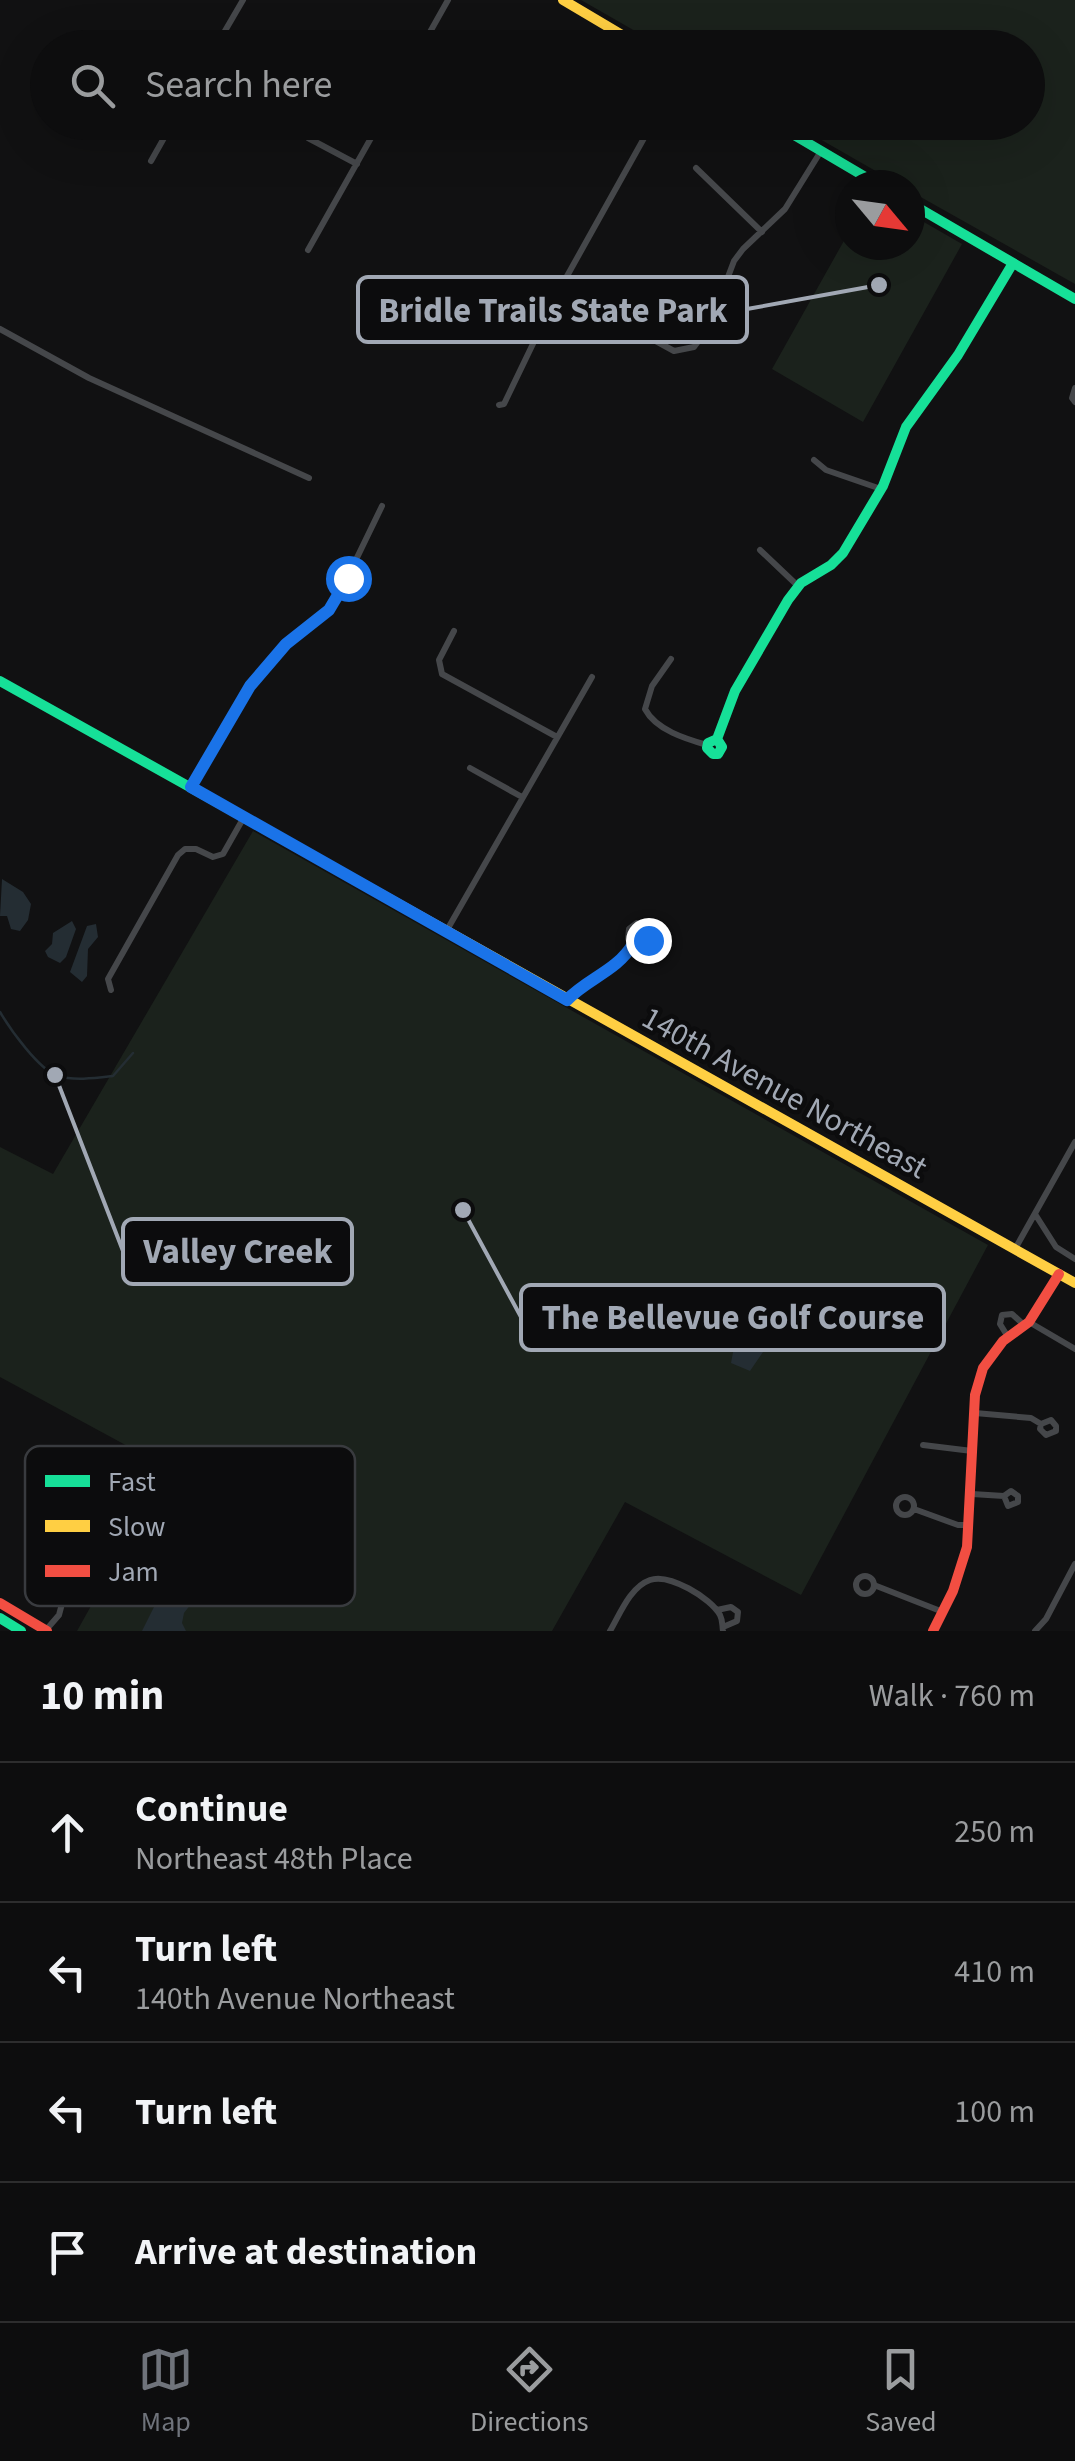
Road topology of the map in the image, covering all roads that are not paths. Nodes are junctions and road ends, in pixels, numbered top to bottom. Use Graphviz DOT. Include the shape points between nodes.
graph roads {
  1 [pos="243,0"];
  2 [pos="448,0"];
  3 [pos="562,0"];
  4 [pos="226,30"];
  5 [pos="431,30"];
  6 [pos="613,30"];
  7 [pos="163,140"];
  8 [pos="312,140"];
  9 [pos="370,140"];
  10 [pos="643,140"];
  11 [pos="803,140"];
  12 [pos="822,151"];
  13 [pos="151,162"];
  14 [pos="357,164"];
  15 [pos="696,168"];
  16 [pos="854,170"];
  17 [pos="925,212"];
  18 [pos="762,232"];
  19 [pos="308,250"];
  20 [pos="1013,264"];
  21 [pos="1075,299"];
  22 [pos="620,322"];
  23 [pos="0,329"];
  24 [pos="1075,388"];
  25 [pos="1075,402"];
  26 [pos="499,406"];
  27 [pos="814,460"];
  28 [pos="309,478"];
  29 [pos="882,489"];
  30 [pos="382,506"];
  31 [pos="760,550"];
  32 [pos="798,586"];
  33 [pos="454,631"];
  34 [pos="671,658"];
  35 [pos="592,677"];
  36 [pos="0,680"];
  37 [pos="557,737"];
  38 [pos="712,742"];
  39 [pos="470,768"];
  40 [pos="191,787"];
  41 [pos="522,796"];
  42 [pos="244,817"];
  43 [pos="446,930"];
  44 [pos="633,944"];
  45 [pos="111,990"];
  46 [pos="567,1000"];
  47 [pos="1075,1142"];
  48 [pos="1034,1212"];
  49 [pos="1015,1249"];
  50 [pos="1075,1258"];
  51 [pos="1059,1274"];
  52 [pos="1075,1283"];
  53 [pos="1026,1324"];
  54 [pos="1008,1337"];
  55 [pos="1075,1348"];
  56 [pos="975,1413"];
  57 [pos="1041,1424"];
  58 [pos="923,1444"];
  59 [pos="974,1452"];
  60 [pos="972,1494"];
  61 [pos="1004,1496"];
  62 [pos="914,1510"];
  63 [pos="969,1525"];
  64 [pos="1075,1564"];
  65 [pos="874,1585"];
  66 [pos="0,1603"];
  67 [pos="61,1606"];
  68 [pos="717,1610"];
  69 [pos="944,1612"];
  70 [pos="0,1618"];
  71 [pos="722,1626"];
  72 [pos="22,1631"];
  73 [pos="46,1631"];
  74 [pos="610,1631"];
  75 [pos="934,1631"];
  76 [pos="1035,1631"];
  1 -- 4 [label="street"];
  2 -- 5 [label="street"];
  3 -- 6 [label="street"];
  7 -- 13 [label="street"];
  8 -- 14 [label="street"];
  9 -- 14 [label="street"];
  10 -- 26 [label="street"];
  11 -- 12 [label="street"];
  12 -- 16 [label="street"];
  12 -- 18 [label="street"];
  14 -- 19 [label="street"];
  15 -- 18 [label="street"];
  17 -- 20 [label="street"];
  18 -- 22 [label="street" via="734,262 702,338 684,351"];
  20 -- 21 [label="street"];
  20 -- 29 [label="street" via="906,427"];
  23 -- 28 [label="street" via="90,378"];
  24 -- 25 [label="street"];
  27 -- 29 [label="street"];
  29 -- 32 [label="street" via="843,553"];
  30 -- 40 [label="street" via="336,600 250,686"];
  31 -- 32 [label="street"];
  32 -- 38 [label="street"];
  33 -- 37 [label="street" via="438,660 442,674"];
  34 -- 38 [label="street" via="652,686 645,709 650,720 684,738"];
  35 -- 37 [label="street"];
  36 -- 40 [label="street, 140th Avenue Northeast"];
  37 -- 41 [label="street"];
  39 -- 41 [label="street"];
  40 -- 42 [label="street, 140th Avenue Northeast"];
  41 -- 43 [label="street"];
  42 -- 43 [label="street, 140th Avenue Northeast"];
  42 -- 45 [label="street" via="222,854 185,849 178,856 108,980"];
  43 -- 46 [label="street, 140th Avenue Northeast"];
  44 -- 46 [label="street" via="618,964"];
  46 -- 49 [label="street, 140th Avenue Northeast"];
  47 -- 48 [label="street"];
  48 -- 49 [label="street"];
  48 -- 50 [label="street" via="1056,1247"];
  49 -- 51 [label="street, 140th Avenue Northeast"];
  51 -- 52 [label="street, 140th Avenue Northeast"];
  51 -- 53 [label="street"];
  53 -- 54 [label="street"];
  53 -- 54 [label="street" via="1004,1313 1000,1321"];
  53 -- 55 [label="street"];
  54 -- 56 [label="street" via="983,1368"];
  56 -- 57 [label="street"];
  56 -- 59 [label="street"];
  58 -- 59 [label="street"];
  59 -- 60 [label="street"];
  60 -- 61 [label="street"];
  60 -- 63 [label="street"];
  62 -- 63 [label="street"];
  63 -- 69 [label="street"];
  64 -- 76 [label="street"];
  65 -- 69 [label="street"];
  66 -- 73 [label="street"];
  67 -- 73 [label="street"];
  68 -- 71 [label="street"];
  68 -- 71 [label="street" via="732,1606 738,1612 737,1621"];
  68 -- 74 [label="street" via="668,1580 649,1580"];
  69 -- 75 [label="street"];
  70 -- 72 [label="street"];
}
